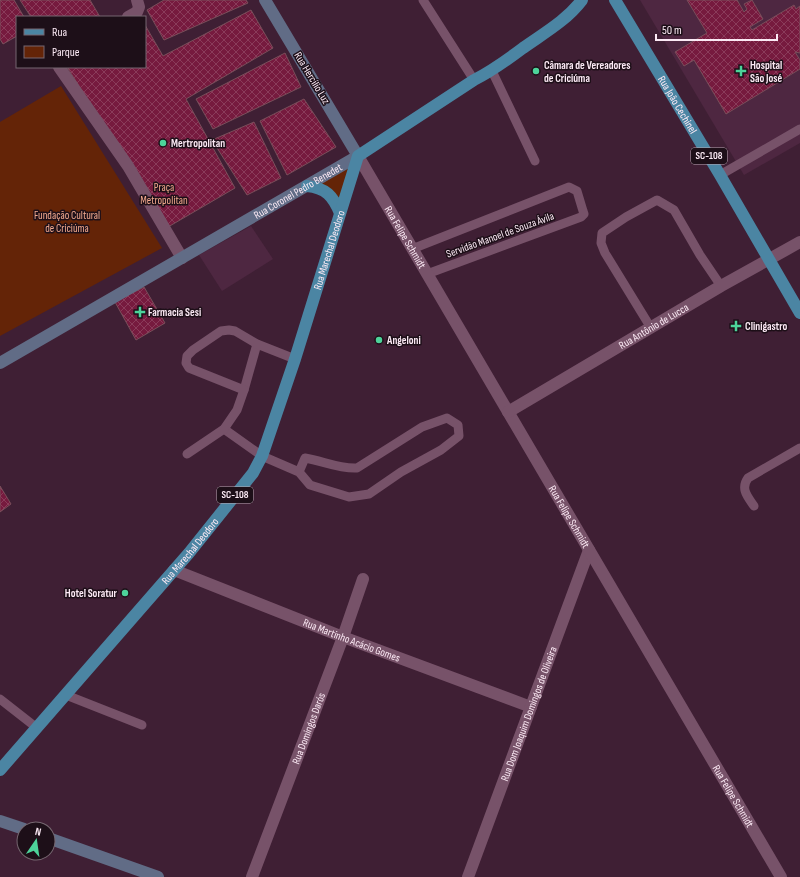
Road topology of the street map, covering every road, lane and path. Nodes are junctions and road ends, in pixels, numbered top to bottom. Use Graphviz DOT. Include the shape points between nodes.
graph roads {
  1 [pos="266,0"];
  2 [pos="423,0"];
  3 [pos="582,0"];
  4 [pos="616,0"];
  5 [pos="138,2"];
  6 [pos="130,16"];
  7 [pos="60,68"];
  8 [pos="492,71"];
  9 [pos="474,80"];
  10 [pos="800,129"];
  11 [pos="358,156"];
  12 [pos="535,161"];
  13 [pos="720,175"];
  14 [pos="307,186"];
  15 [pos="340,213"];
  16 [pos="800,242"];
  17 [pos="412,249"];
  18 [pos="182,258"];
  19 [pos="769,260"];
  20 [pos="427,274"];
  21 [pos="720,286"];
  22 [pos="800,313"];
  23 [pos="651,328"];
  24 [pos="256,344"];
  25 [pos="295,359"];
  26 [pos="0,363"];
  27 [pos="244,390"];
  28 [pos="508,412"];
  29 [pos="224,429"];
  30 [pos="800,448"];
  31 [pos="187,454"];
  32 [pos="262,456"];
  33 [pos="298,472"];
  34 [pos="754,506"];
  35 [pos="589,550"];
  36 [pos="174,570"];
  37 [pos="363,579"];
  38 [pos="343,637"];
  39 [pos="66,695"];
  40 [pos="0,699"];
  41 [pos="531,707"];
  42 [pos="142,725"];
  43 [pos="37,728"];
  44 [pos="0,770"];
  45 [pos="0,821"];
  46 [pos="16,826"];
  47 [pos="56,841"];
  48 [pos="158,877"];
  49 [pos="252,877"];
  50 [pos="468,877"];
  51 [pos="781,877"];
  1 -- 11 [label="main road, Rua Hercílio Luz"];
  2 -- 9 [label="lane"];
  3 -- 8 [label="main road, Rua Coronel Pedro Benedet" via="552,29"];
  4 -- 13 [label="main road, Rua João Cechinel / SC-108"];
  5 -- 6 [label="street" via="138,12"];
  7 -- 18 [label="street" via="128,166"];
  8 -- 9 [label="main road, Rua Coronel Pedro Benedet"];
  8 -- 12 [label="lane"];
  9 -- 11 [label="main road, Rua Coronel Pedro Benedet"];
  10 -- 13 [label="lane"];
  11 -- 14 [label="main road, Rua Coronel Pedro Benedet"];
  11 -- 15 [label="main road, Rua Marechal Deodoro / SC-108"];
  11 -- 17 [label="street, Rua Felipe Schmidt"];
  13 -- 19 [label="main road, Rua João Cechinel / SC-108"];
  14 -- 15 [label="main road" via="318,187 328,193"];
  14 -- 18 [label="main road, Rua Coronel Pedro Benedet"];
  15 -- 25 [label="main road, Rua Marechal Deodoro / SC-108"];
  16 -- 19 [label="street, Rua Antônio de Lucca"];
  17 -- 20 [label="street, Rua Felipe Schmidt"];
  17 -- 20 [label="lane, Servidão Manoel de Souza Ávila" via="569,187 577,191 584,214 582,217"];
  18 -- 26 [label="main road, Rua Coronel Pedro Benedet"];
  19 -- 21 [label="street, Rua Antônio de Lucca"];
  19 -- 22 [label="main road, Rua João Cechinel / SC-108"];
  20 -- 28 [label="street, Rua Felipe Schmidt"];
  21 -- 23 [label="street, Rua Antônio de Lucca"];
  21 -- 23 [label="lane" via="674,210 657,200 626,217 602,234 601,243"];
  23 -- 28 [label="street, Rua Antônio de Lucca"];
  24 -- 25 [label="lane"];
  24 -- 27 [label="lane"];
  24 -- 27 [label="lane" via="236,331 221,331 187,356 186,363 189,368"];
  25 -- 32 [label="main road, Rua Marechal Deodoro / SC-108"];
  27 -- 29 [label="lane" via="237,410"];
  28 -- 35 [label="street, Rua Felipe Schmidt"];
  29 -- 31 [label="lane"];
  29 -- 32 [label="lane"];
  30 -- 34 [label="lane" via="748,478 744,483 744,490"];
  32 -- 33 [label="lane"];
  32 -- 36 [label="main road, Rua Marechal Deodoro / SC-108" via="253,473"];
  33 -- 33 [label="lane" via="305,458 345,468 357,468 422,428 447,418 458,425 459,436 441,450 400,472 369,494 349,497 310,485"];
  35 -- 41 [label="street, Rua Dom Joaquim Domingos de Oliveira"];
  35 -- 51 [label="street, Rua Felipe Schmidt"];
  36 -- 38 [label="street, Rua Martinho Acácio Gomes"];
  36 -- 39 [label="main road, Rua Marechal Deodoro / SC-108"];
  37 -- 38 [label="street, Rua Domingos Darós"];
  38 -- 41 [label="street, Rua Martinho Acácio Gomes"];
  38 -- 49 [label="street, Rua Domingos Darós"];
  39 -- 42 [label="lane"];
  39 -- 43 [label="main road, Rua Marechal Deodoro / SC-108"];
  40 -- 43 [label="lane"];
  41 -- 50 [label="street, Rua Dom Joaquim Domingos de Oliveira"];
  43 -- 44 [label="main road, Rua Marechal Deodoro / SC-108"];
  45 -- 46 [label="main road"];
  47 -- 48 [label="main road"];
}
